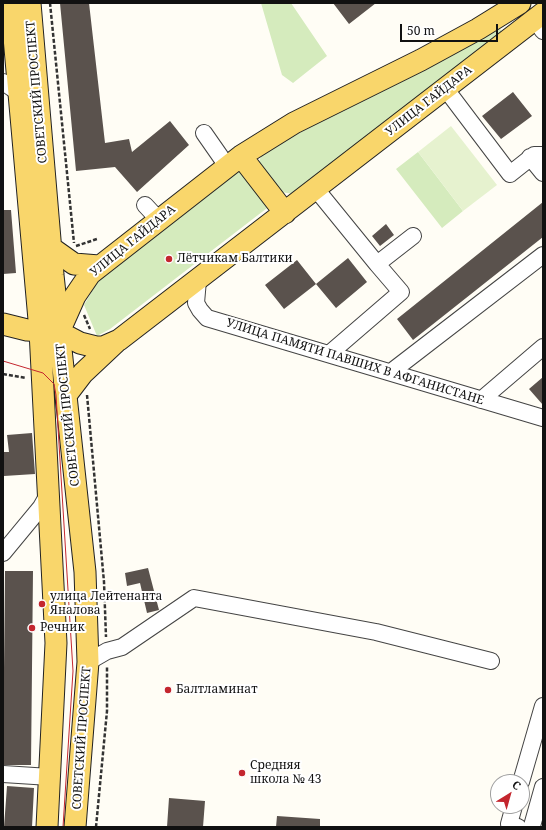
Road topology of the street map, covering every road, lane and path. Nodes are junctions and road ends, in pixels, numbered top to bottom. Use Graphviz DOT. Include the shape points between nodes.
graph roads {
  1 [pos="11,3"];
  2 [pos="30,3"];
  3 [pos="50,3"];
  4 [pos="520,3"];
  5 [pos="540,21"];
  6 [pos="11,87"];
  7 [pos="445,88"];
  8 [pos="204,133"];
  9 [pos="537,156"];
  10 [pos="234,161"];
  11 [pos="543,173"];
  12 [pos="316,188"];
  13 [pos="285,213"];
  14 [pos="412,236"];
  15 [pos="97,239"];
  16 [pos="50,247"];
  17 [pos="543,255"];
  18 [pos="74,256"];
  19 [pos="377,264"];
  20 [pos="99,266"];
  21 [pos="198,280"];
  22 [pos="83,312"];
  23 [pos="3,324"];
  24 [pos="49,332"];
  25 [pos="119,340"];
  26 [pos="96,347"];
  27 [pos="543,347"];
  28 [pos="329,354"];
  29 [pos="391,372"];
  30 [pos="3,374"];
  31 [pos="32,380"];
  32 [pos="67,394"];
  33 [pos="480,400"];
  34 [pos="543,418"];
  35 [pos="49,494"];
  36 [pos="3,554"];
  37 [pos="491,661"];
  38 [pos="88,662"];
  39 [pos="543,706"];
  40 [pos="3,774"];
  41 [pos="523,774"];
  42 [pos="50,777"];
  43 [pos="543,787"];
  44 [pos="511,814"];
  45 [pos="530,825"];
  46 [pos="47,827"];
  47 [pos="75,827"];
  1 -- 6 [label="main road, СОВЕТСКИЙ ПРОСПЕКТ"];
  2 -- 16 [label="main road, СОВЕТСКИЙ ПРОСПЕКТ"];
  3 -- 18 [label="path"];
  4 -- 10 [label="main road, УЛИЦА ГАЙДАРА" via="421,60 294,123"];
  5 -- 7 [label="main road, УЛИЦА ГАЙДАРА"];
  6 -- 24 [label="main road, СОВЕТСКИЙ ПРОСПЕКТ"];
  7 -- 9 [label="street" via="510,174"];
  7 -- 12 [label="main road, УЛИЦА ГАЙДАРА"];
  8 -- 10 [label="street"];
  9 -- 11 [label="street"];
  10 -- 13 [label="main road"];
  10 -- 20 [label="main road, УЛИЦА ГАЙДАРА" via="152,212"];
  12 -- 13 [label="main road, УЛИЦА ГАЙДАРА"];
  12 -- 19 [label="street"];
  13 -- 21 [label="main road, УЛИЦА ГАЙДАРА"];
  14 -- 19 [label="street"];
  15 -- 18 [label="path"];
  16 -- 18 [label="main road"];
  16 -- 24 [label="main road, СОВЕТСКИЙ ПРОСПЕКТ"];
  17 -- 29 [label="street"];
  18 -- 20 [label="main road"];
  19 -- 28 [label="street" via="402,292"];
  20 -- 24 [label="main road, УЛИЦА ГАЙДАРА" via="81,286"];
  21 -- 25 [label="main road, УЛИЦА ГАЙДАРА"];
  21 -- 28 [label="street, УЛИЦА ПАМЯТИ ПАВШИХ В АФГАНИСТАНЕ" via="196,303 207,318"];
  22 -- 26 [label="path"];
  23 -- 24 [label="main road"];
  24 -- 26 [label="main road"];
  24 -- 32 [label="main road, СОВЕТСКИЙ ПРОСПЕКТ"];
  24 -- 35 [label="main road, СОВЕТСКИЙ ПРОСПЕКТ"];
  25 -- 26 [label="main road, УЛИЦА ГАЙДАРА" via="103,347"];
  25 -- 32 [label="main road" via="83,373"];
  27 -- 33 [label="street"];
  28 -- 29 [label="street, УЛИЦА ПАМЯТИ ПАВШИХ В АФГАНИСТАНЕ"];
  29 -- 33 [label="street, УЛИЦА ПАМЯТИ ПАВШИХ В АФГАНИСТАНЕ"];
  30 -- 31 [label="path"];
  32 -- 38 [label="main road, СОВЕТСКИЙ ПРОСПЕКТ" via="85,572"];
  33 -- 34 [label="street, УЛИЦА ПАМЯТИ ПАВШИХ В АФГАНИСТАНЕ"];
  35 -- 36 [label="street"];
  35 -- 42 [label="main road, СОВЕТСКИЙ ПРОСПЕКТ" via="56,656"];
  37 -- 38 [label="street" via="376,632 194,598 122,647 107,650"];
  38 -- 47 [label="main road, СОВЕТСКИЙ ПРОСПЕКТ"];
  39 -- 41 [label="street"];
  40 -- 42 [label="street"];
  42 -- 46 [label="main road, СОВЕТСКИЙ ПРОСПЕКТ"];
  43 -- 45 [label="street"];
  44 -- 45 [label="street" via="508,824"];
}
